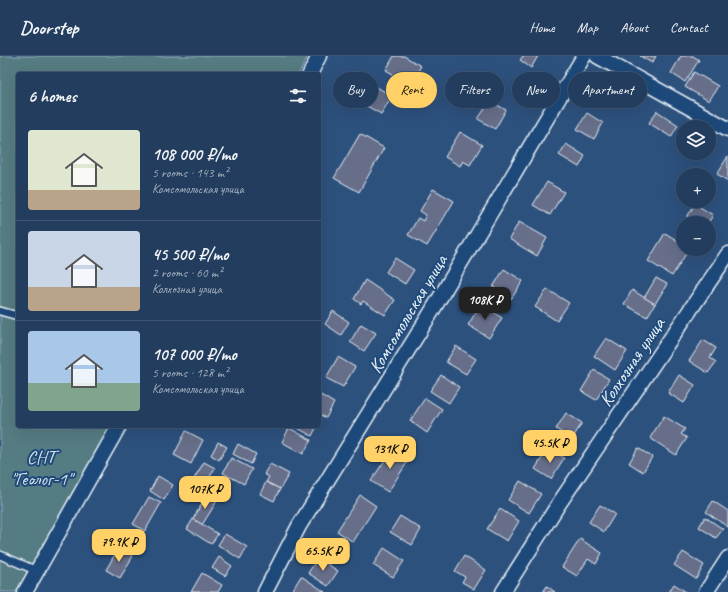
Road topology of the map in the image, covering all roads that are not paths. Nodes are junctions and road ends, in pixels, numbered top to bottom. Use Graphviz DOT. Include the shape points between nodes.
graph roads {
  1 [pos="319,56"];
  2 [pos="584,56"];
  3 [pos="597,56"];
  4 [pos="311,72"];
  5 [pos="728,129"];
  6 [pos="728,254"];
  7 [pos="0,311"];
  8 [pos="16,315"];
  9 [pos="118,428"];
  10 [pos="0,555"];
  11 [pos="728,558"];
  12 [pos="37,571"];
  13 [pos="25,592"];
  14 [pos="265,592"];
  15 [pos="503,592"];
  16 [pos="706,592"];
  1 -- 4 [label="street"];
  2 -- 14 [label="street, Комсомольская улица" via="430,316 299,526"];
  3 -- 5 [label="street"];
  6 -- 15 [label="street, Колхозная улица" via="558,505"];
  7 -- 8 [label="lane"];
  9 -- 12 [label="street"];
  10 -- 12 [label="lane"];
  11 -- 16 [label="street"];
  12 -- 13 [label="street"];
}
